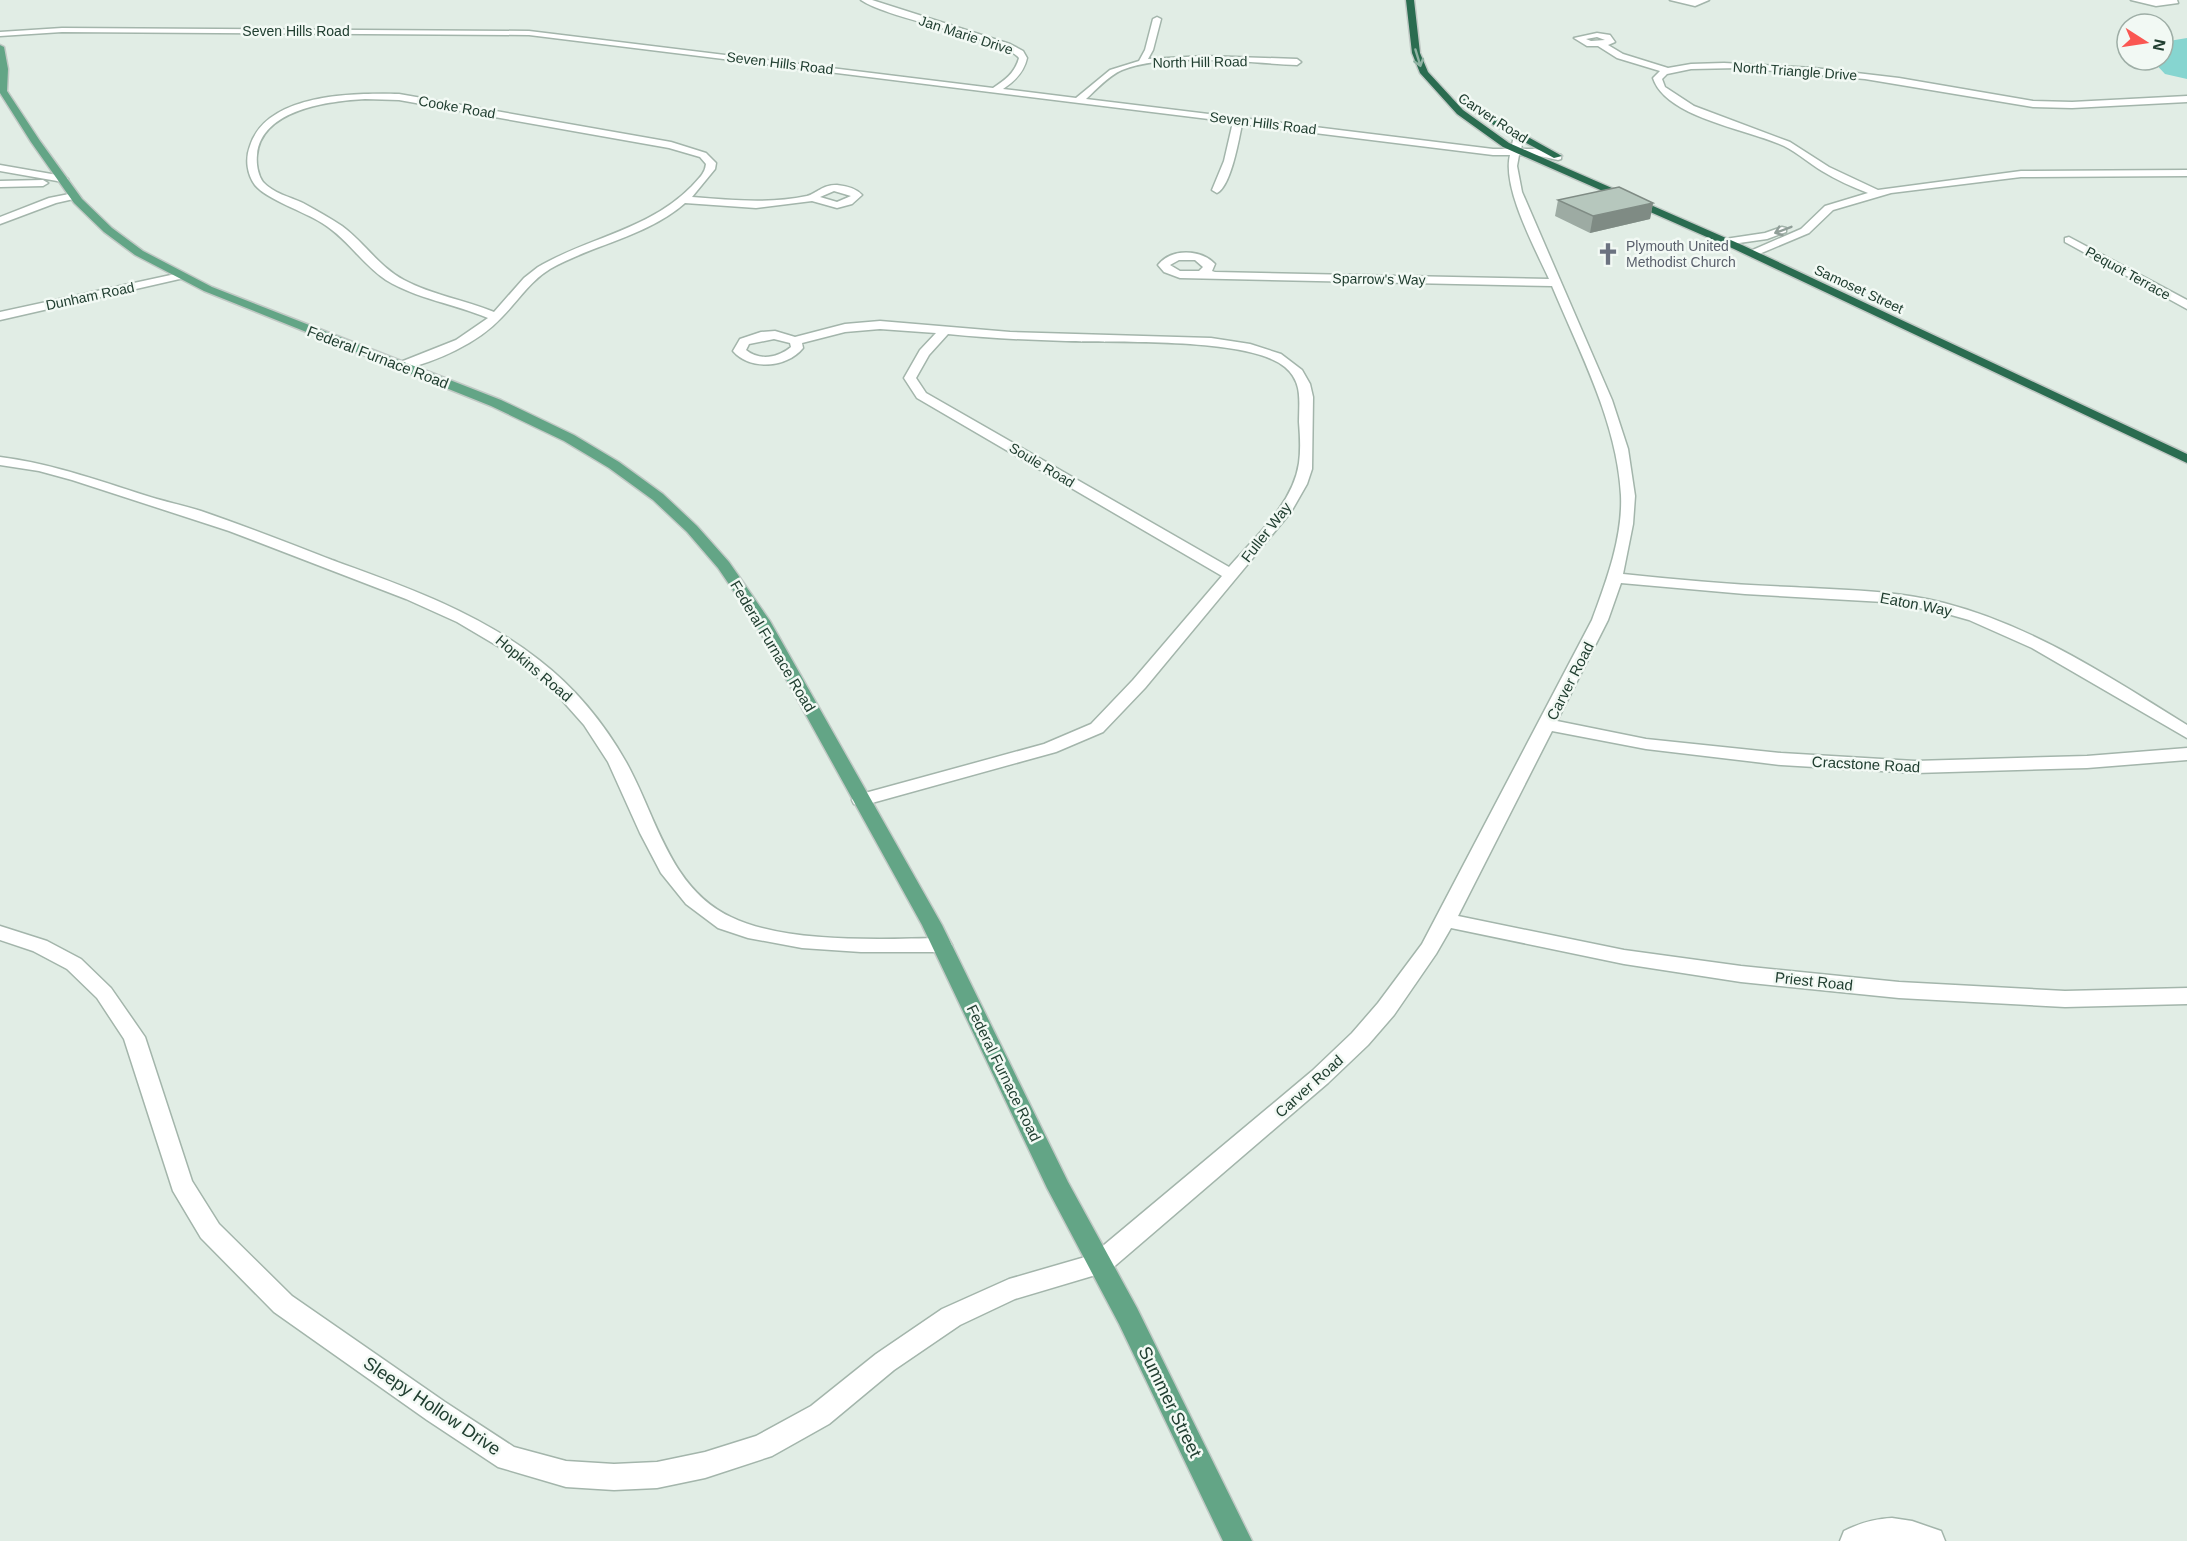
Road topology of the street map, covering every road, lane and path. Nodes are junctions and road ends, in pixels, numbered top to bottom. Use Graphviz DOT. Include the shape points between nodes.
graph roads {
  1 [pos="865,0"];
  2 [pos="1410,0"];
  3 [pos="1674,0"];
  4 [pos="1705,0"];
  5 [pos="2135,0"];
  6 [pos="2173,0"];
  7 [pos="1157,19"];
  8 [pos="0,27"];
  9 [pos="40,30"];
  10 [pos="0,36"];
  11 [pos="1601,44"];
  12 [pos="0,47"];
  13 [pos="1429,59"];
  14 [pos="1297,62"];
  15 [pos="1142,63"];
  16 [pos="2,70"];
  17 [pos="1668,71"];
  18 [pos="995,90"];
  19 [pos="2187,99"];
  20 [pos="1079,100"];
  21 [pos="1238,120"];
  22 [pos="1518,144"];
  23 [pos="1558,157"];
  24 [pos="0,168"];
  25 [pos="2187,173"];
  26 [pos="63,179"];
  27 [pos="0,184"];
  28 [pos="1217,190"];
  29 [pos="1876,193"];
  30 [pos="74,196"];
  31 [pos="814,198"];
  32 [pos="685,200"];
  33 [pos="1823,214"];
  34 [pos="0,221"];
  35 [pos="2069,240"];
  36 [pos="1741,241"];
  37 [pos="1725,242"];
  38 [pos="1756,252"];
  39 [pos="1204,272"];
  40 [pos="180,276"];
  41 [pos="1555,283"];
  42 [pos="2187,305"];
  43 [pos="0,316"];
  44 [pos="496,317"];
  45 [pos="945,331"];
  46 [pos="795,341"];
  47 [pos="402,366"];
  48 [pos="2187,448"];
  49 [pos="2187,459"];
  50 [pos="0,461"];
  51 [pos="1232,575"];
  52 [pos="1615,578"];
  53 [pos="1548,725"];
  54 [pos="2187,733"];
  55 [pos="2187,754"];
  56 [pos="861,800"];
  57 [pos="1445,921"];
  58 [pos="0,933"];
  59 [pos="942,945"];
  60 [pos="2187,996"];
  61 [pos="1100,1263"];
  62 [pos="1238,1541"];
  63 [pos="1854,1541"];
  64 [pos="1931,1541"];
  1 -- 18 [label="street, Jan Marie Drive" via="1020,53 1020,69"];
  2 -- 22 [label="highway, Carver Road, one-way" via="1415,48 1424,72 1467,117"];
  3 -- 4 [label="street" via="1695,4"];
  5 -- 6 [label="street" via="2160,5"];
  7 -- 15 [label="street"];
  8 -- 9 [label="street"];
  9 -- 10 [label="street, Seven Hills Road"];
  9 -- 18 [label="street, Seven Hills Road" via="520,33"];
  11 -- 17 [label="street" via="1630,59"];
  12 -- 16 [label="main road, Federal Furnace Road"];
  13 -- 22 [label="highway, Carver Road" via="1443,82"];
  14 -- 15 [label="street, North Hill Road"];
  15 -- 20 [label="street, North Hill Road" via="1110,74"];
  16 -- 26 [label="main road, Federal Furnace Road" via="3,91"];
  17 -- 19 [label="street, North Triangle Drive" via="1741,67 1842,73 2001,101 2054,106"];
  17 -- 29 [label="street" via="1659,75 1656,82 1671,98 1704,114 1777,139"];
  18 -- 20 [label="street, Seven Hills Road"];
  20 -- 21 [label="street, Seven Hills Road"];
  21 -- 22 [label="street, Seven Hills Road" via="1493,152"];
  21 -- 28 [label="street" via="1229,161"];
  22 -- 23 [label="street, Seven Hills Road"];
  22 -- 23 [label="highway, Carver Road"];
  22 -- 37 [label="highway, Samoset Street"];
  22 -- 41 [label="street, Carver Road" via="1512,166 1517,192"];
  23 -- 36 [label="highway, Samoset Street"];
  24 -- 26 [label="street"];
  25 -- 29 [label="street" via="2013,174"];
  26 -- 27 [label="street"];
  26 -- 30 [label="main road, Federal Furnace Road"];
  29 -- 33 [label="street" via="1829,208"];
  30 -- 34 [label="street"];
  30 -- 40 [label="main road, Federal Furnace Road" via="108,230"];
  31 -- 32 [label="street" via="756,205"];
  32 -- 44 [label="street, Cooke Road" via="638,230 543,268 519,288"];
  32 -- 44 [label="street, Cooke Road" via="712,167 707,158 691,150 412,99 363,96 328,100 288,112 265,128 252,158 254,176 264,189 339,228 374,265 397,281"];
  33 -- 36 [label="street, one-way" via="1767,236"];
  33 -- 38 [label="street" via="1805,231"];
  35 -- 42 [label="street, Pequot Terrace"];
  36 -- 37 [label="street"];
  36 -- 38 [label="highway, Samoset Street"];
  37 -- 38 [label="highway, Samoset Street"];
  38 -- 48 [label="highway, Samoset Street"];
  38 -- 49 [label="highway, Samoset Street"];
  39 -- 41 [label="street, Sparrow's Way"];
  40 -- 43 [label="street, Dunham Road"];
  40 -- 47 [label="main road, Federal Furnace Road"];
  41 -- 52 [label="street, Carver Road" via="1606,400 1621,449 1628,496"];
  44 -- 47 [label="street, Cooke Road" via="460,344"];
  45 -- 46 [label="street, Fuller Way" via="868,326"];
  45 -- 51 [label="street, Soule Road" via="924,353 910,378 913,387 928,400"];
  45 -- 51 [label="street, Fuller Way" via="1219,343 1257,350 1298,372 1305,387 1308,445 1304,475 1286,508"];
  47 -- 56 [label="main road, Federal Furnace Road" via="496,403 569,438 629,476 684,521 724,566 762,621"];
  50 -- 59 [label="street, Hopkins Road" via="42,468 200,515 438,607 500,639 567,694 589,720 618,764 678,883 723,922 763,936"];
  51 -- 56 [label="street, Fuller Way" via="1097,728 1050,748"];
  52 -- 53 [label="street, Carver Road" via="1600,620"];
  52 -- 54 [label="street, Eaton Way" via="1708,588 1866,595 1941,607 2031,640"];
  53 -- 55 [label="street, Cracstone Road" via="1646,744 1781,759 1915,767 2087,762"];
  53 -- 57 [label="street, Carver Road"];
  56 -- 59 [label="main road, Federal Furnace Road"];
  57 -- 60 [label="street, Priest Road" via="1624,957 1899,990 2065,999"];
  57 -- 61 [label="street, Carver Road" via="1408,979 1360,1039"];
  58 -- 61 [label="street, Sleepy Hollow Drive" via="40,946 74,964 104,993 134,1037 181,1184 210,1231 226,1248 283,1304 508,1458 566,1474 614,1477 657,1475 762,1447 820,1415 885,1362 951,1317 1009,1290"];
  59 -- 61 [label="main road, Federal Furnace Road" via="1059,1188"];
  61 -- 62 [label="main road, Summer Street"];
  63 -- 64 [label="street" via="1882,1533"];
}
